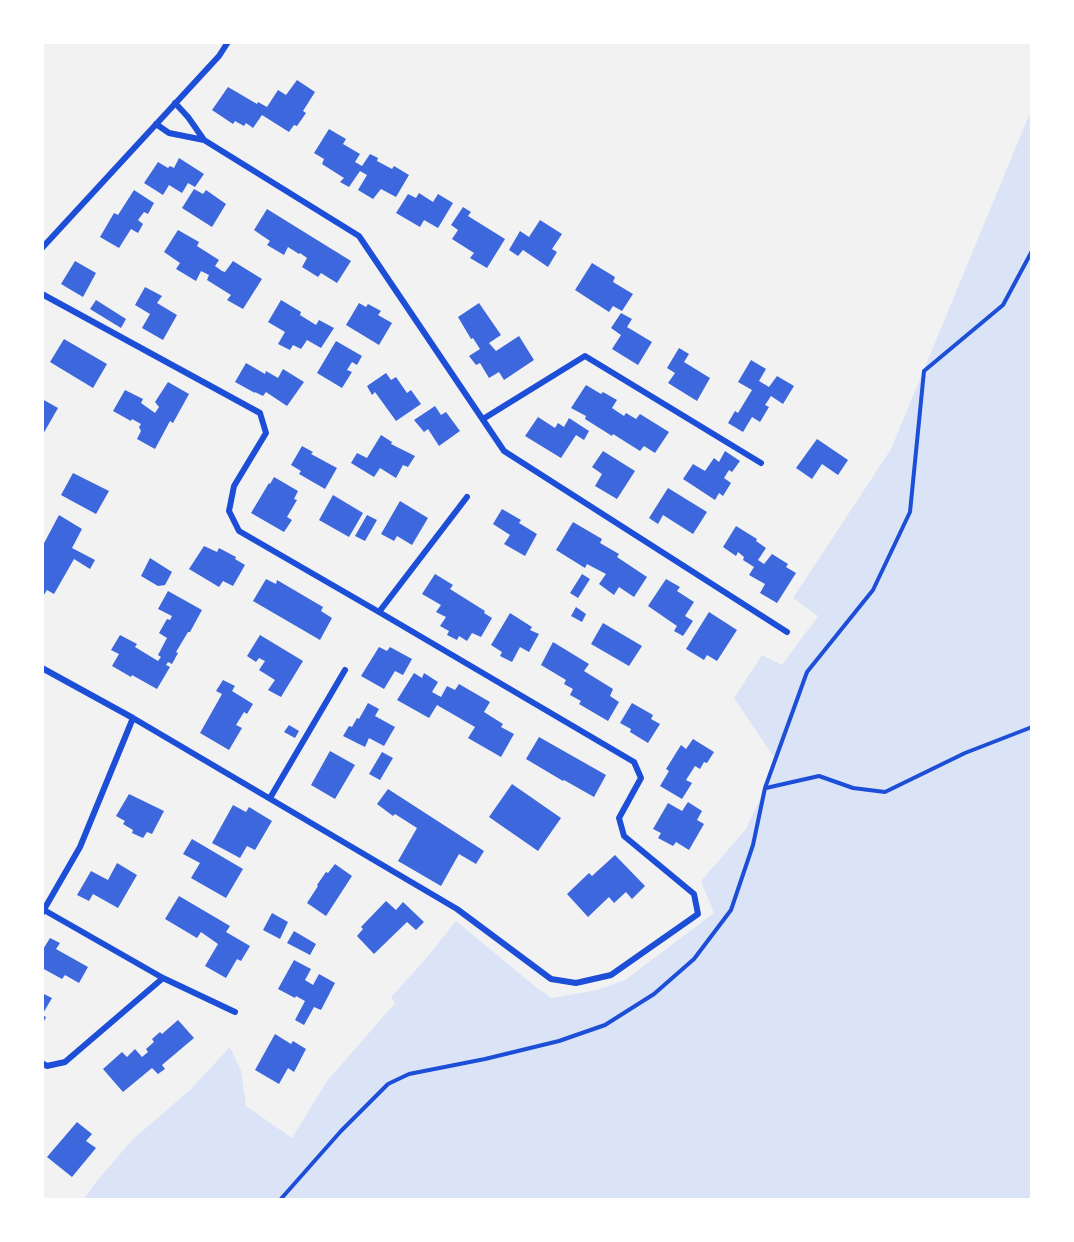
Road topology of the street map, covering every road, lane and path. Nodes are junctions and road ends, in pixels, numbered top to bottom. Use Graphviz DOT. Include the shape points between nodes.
graph roads {
  1 [pos="228,42"];
  2 [pos="176,104"];
  3 [pos="156,124"];
  4 [pos="204,140"];
  5 [pos="42,248"];
  6 [pos="1032,251"];
  7 [pos="42,294"];
  8 [pos="483,419"];
  9 [pos="762,463"];
  10 [pos="467,496"];
  11 [pos="379,612"];
  12 [pos="787,632"];
  13 [pos="42,668"];
  14 [pos="345,670"];
  15 [pos="133,718"];
  16 [pos="1032,727"];
  17 [pos="765,788"];
  18 [pos="270,798"];
  19 [pos="43,912"];
  20 [pos="163,978"];
  21 [pos="235,1012"];
  22 [pos="42,1064"];
  23 [pos="280,1200"];
  1 -- 2 [label="street"];
  2 -- 3 [label="street"];
  2 -- 4 [label="street"];
  3 -- 4 [label="street" via="169,133"];
  3 -- 5 [label="street"];
  4 -- 8 [label="street" via="358,236"];
  6 -- 17 [label="path" via="1003,305 924,371 910,512 873,590 807,672"];
  7 -- 11 [label="street" via="260,413 266,433 234,486 229,511 239,531"];
  8 -- 9 [label="street" via="585,356"];
  8 -- 12 [label="street" via="504,451"];
  10 -- 11 [label="street"];
  11 -- 18 [label="street" via="634,762 641,778 619,818 624,836 694,894 698,914 610,975 576,983 551,979 457,909"];
  13 -- 15 [label="street"];
  14 -- 18 [label="street"];
  15 -- 18 [label="street"];
  15 -- 19 [label="street" via="80,847"];
  16 -- 17 [label="path" via="965,753 885,792 853,788 819,776"];
  17 -- 23 [label="path" via="753,845 732,910 694,959 654,994 604,1026 559,1041 409,1074 388,1084"];
  19 -- 20 [label="street"];
  20 -- 21 [label="street"];
  20 -- 22 [label="street" via="65,1062"];
}
